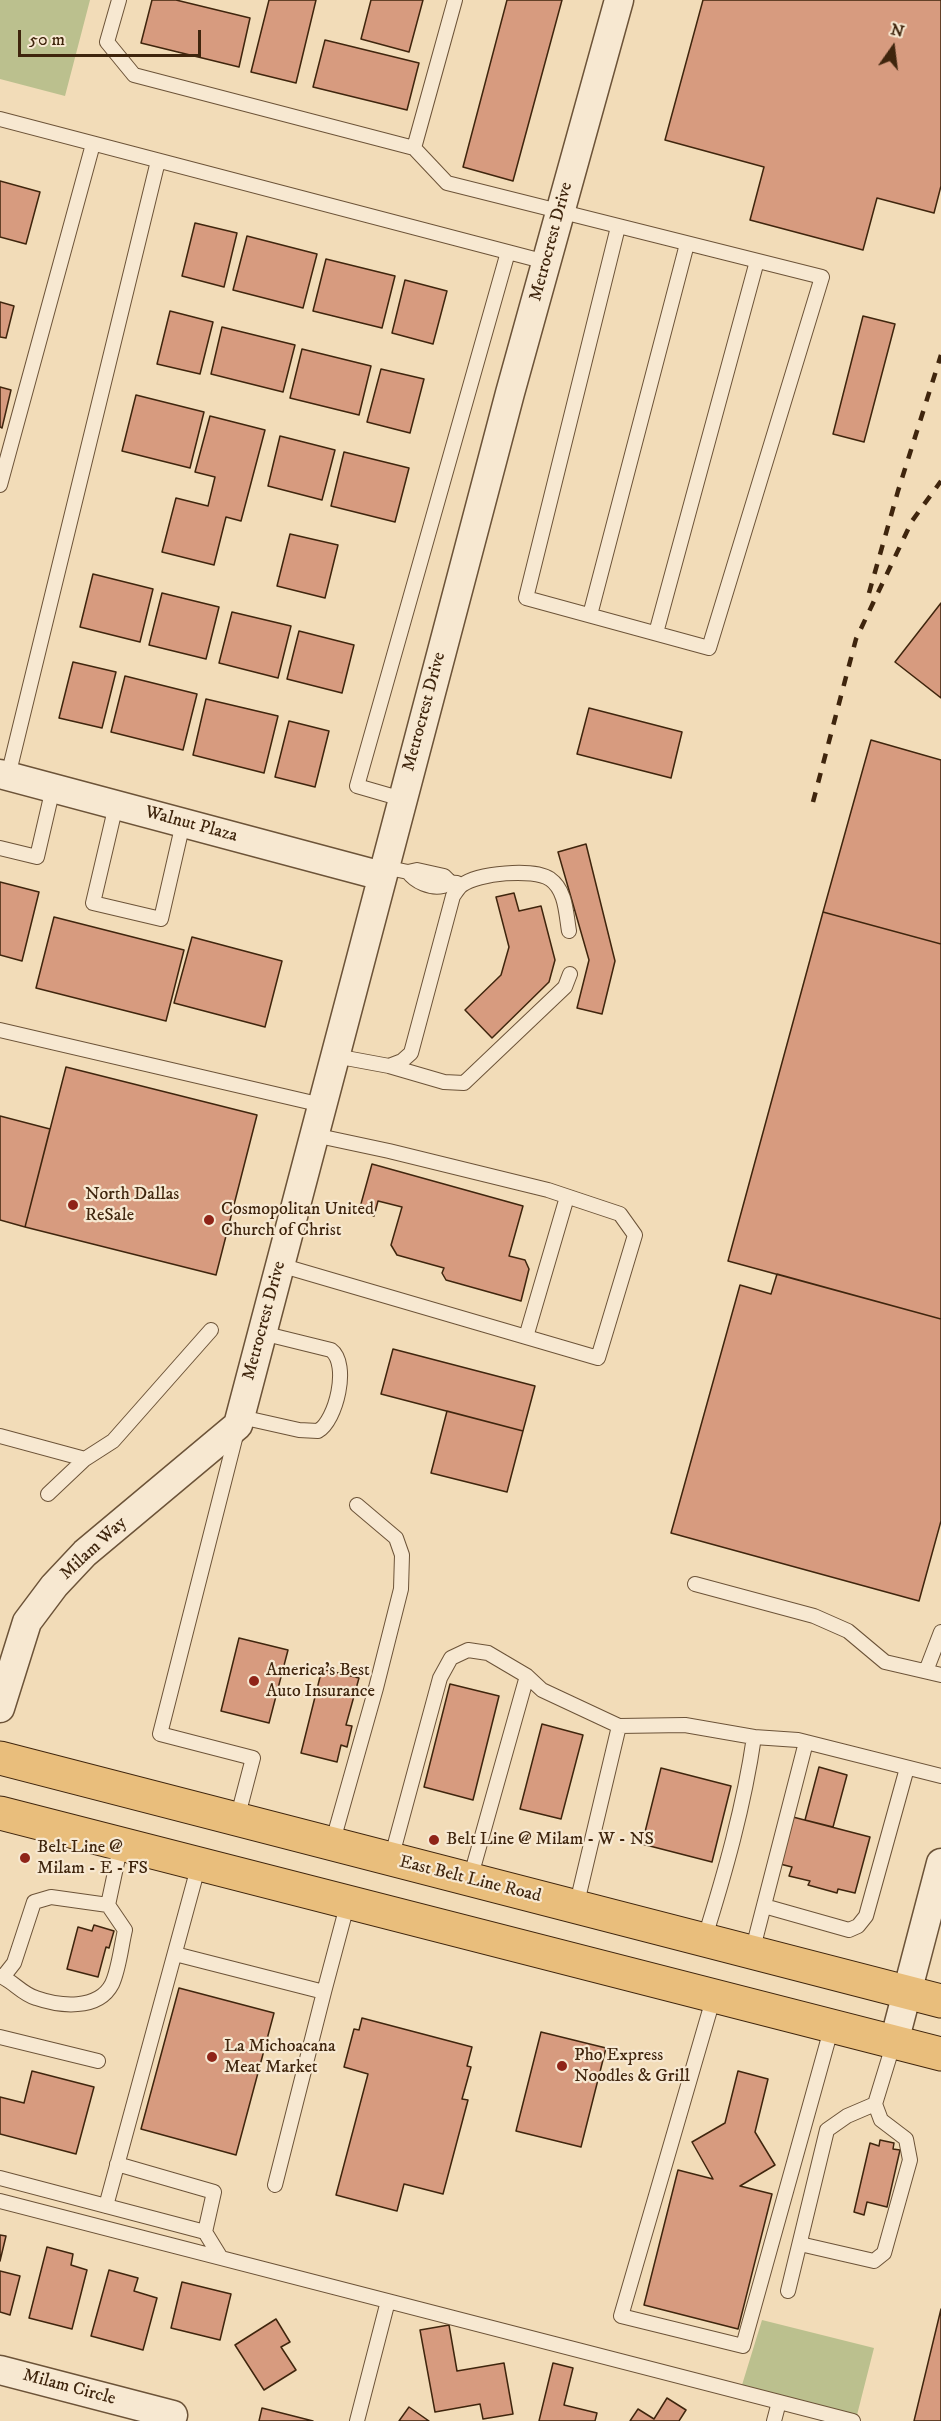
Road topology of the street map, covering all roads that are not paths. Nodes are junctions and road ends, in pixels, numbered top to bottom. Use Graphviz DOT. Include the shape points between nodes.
graph roads {
  1 [pos="119,0"];
  2 [pos="455,0"];
  3 [pos="619,0"];
  4 [pos="0,119"];
  5 [pos="93,144"];
  6 [pos="414,148"];
  7 [pos="158,161"];
  8 [pos="560,213"];
  9 [pos="618,227"];
  10 [pos="687,244"];
  11 [pos="508,252"];
  12 [pos="757,261"];
  13 [pos="546,262"];
  14 [pos="5,444"];
  15 [pos="0,485"];
  16 [pos="590,615"];
  17 [pos="656,633"];
  18 [pos="4,775"];
  19 [pos="53,788"];
  20 [pos="402,799"];
  21 [pos="116,805"];
  22 [pos="183,823"];
  23 [pos="0,848"];
  24 [pos="391,872"];
  25 [pos="457,883"];
  26 [pos="569,931"];
  27 [pos="570,974"];
  28 [pos="0,1030"];
  29 [pos="335,1056"];
  30 [pos="389,1066"];
  31 [pos="322,1106"];
  32 [pos="314,1135"];
  33 [pos="567,1197"];
  34 [pos="280,1265"];
  35 [pos="211,1330"];
  36 [pos="262,1333"];
  37 [pos="526,1337"];
  38 [pos="239,1421"];
  39 [pos="0,1436"];
  40 [pos="85,1459"];
  41 [pos="48,1494"];
  42 [pos="357,1505"];
  43 [pos="695,1584"];
  44 [pos="940,1634"];
  45 [pos="926,1671"];
  46 [pos="941,1675"];
  47 [pos="527,1676"];
  48 [pos="0,1708"];
  49 [pos="619,1726"];
  50 [pos="754,1737"];
  51 [pos="806,1742"];
  52 [pos="0,1758"];
  53 [pos="907,1767"];
  54 [pos="941,1776"];
  55 [pos="0,1813"];
  56 [pos="237,1819"];
  57 [pos="121,1844"];
  58 [pos="332,1844"];
  59 [pos="391,1859"];
  60 [pos="941,1863"];
  61 [pos="199,1864"];
  62 [pos="470,1880"];
  63 [pos="348,1902"];
  64 [pos="108,1905"];
  65 [pos="764,1906"];
  66 [pos="576,1907"];
  67 [pos="704,1940"];
  68 [pos="752,1952"];
  69 [pos="175,1954"];
  70 [pos="2,1977"];
  71 [pos="324,1992"];
  72 [pos="906,1992"];
  73 [pos="714,1996"];
  74 [pos="941,2001"];
  75 [pos="832,2026"];
  76 [pos="0,2037"];
  77 [pos="894,2042"];
  78 [pos="941,2054"];
  79 [pos="98,2061"];
  80 [pos="875,2104"];
  81 [pos="117,2164"];
  82 [pos="0,2178"];
  83 [pos="275,2185"];
  84 [pos="0,2201"];
  85 [pos="106,2206"];
  86 [pos="205,2232"];
  87 [pos="800,2244"];
  88 [pos="220,2258"];
  89 [pos="788,2290"];
  90 [pos="388,2301"];
  91 [pos="0,2370"];
  92 [pos="779,2402"];
  93 [pos="173,2415"];
  94 [pos="357,2421"];
  95 [pos="774,2421"];
  96 [pos="853,2421"];
  1 -- 6 [label="lane" via="107,42 134,75"];
  2 -- 6 [label="lane"];
  3 -- 8 [label="street, Metrocrest Drive"];
  4 -- 5 [label="lane"];
  5 -- 7 [label="lane"];
  5 -- 14 [label="lane"];
  6 -- 8 [label="lane" via="447,183"];
  7 -- 11 [label="lane"];
  7 -- 18 [label="lane"];
  8 -- 9 [label="lane"];
  8 -- 13 [label="street, Metrocrest Drive"];
  9 -- 10 [label="lane"];
  9 -- 16 [label="lane" via="525,598"];
  10 -- 12 [label="lane"];
  10 -- 16 [label="lane"];
  11 -- 13 [label="lane"];
  11 -- 20 [label="lane" via="357,786"];
  12 -- 17 [label="lane"];
  12 -- 17 [label="lane" via="822,277 709,648"];
  13 -- 20 [label="street, Metrocrest Drive"];
  14 -- 15 [label="lane"];
  16 -- 17 [label="lane"];
  18 -- 19 [label="street, Walnut Plaza"];
  19 -- 21 [label="street, Walnut Plaza"];
  19 -- 23 [label="lane" via="37,857"];
  20 -- 24 [label="street, Metrocrest Drive"];
  21 -- 22 [label="street, Walnut Plaza"];
  21 -- 22 [label="lane" via="93,903 161,919"];
  22 -- 24 [label="street, Walnut Plaza"];
  24 -- 25 [label="lane" via="417,870"];
  24 -- 29 [label="street, Metrocrest Drive"];
  25 -- 26 [label="lane" via="485,876 528,873 550,879 563,897"];
  25 -- 30 [label="lane" via="411,1053"];
  27 -- 30 [label="lane" via="565,987 464,1083 444,1082"];
  28 -- 31 [label="lane"];
  29 -- 30 [label="lane"];
  29 -- 31 [label="street, Metrocrest Drive"];
  31 -- 32 [label="street, Metrocrest Drive"];
  32 -- 33 [label="lane"];
  32 -- 34 [label="street, Metrocrest Drive"];
  33 -- 37 [label="lane"];
  33 -- 37 [label="lane" via="620,1214 635,1235 598,1358"];
  34 -- 36 [label="street, Metrocrest Drive"];
  34 -- 37 [label="lane"];
  35 -- 40 [label="lane" via="113,1440"];
  36 -- 38 [label="street, Metrocrest Drive"];
  36 -- 38 [label="lane" via="331,1350 340,1364 341,1382 328,1424 318,1431"];
  38 -- 48 [label="street, Milam Way" via="86,1553 54,1586 27,1622"];
  38 -- 56 [label="lane" via="160,1734 253,1758"];
  39 -- 40 [label="lane"];
  40 -- 41 [label="lane"];
  42 -- 58 [label="lane" via="396,1538 402,1555 401,1589"];
  43 -- 45 [label="lane" via="814,1616 848,1631 885,1662"];
  44 -- 45 [label="lane"];
  45 -- 46 [label="lane"];
  47 -- 49 [label="lane" via="542,1690"];
  47 -- 59 [label="lane" via="488,1653 468,1650 451,1659 440,1678"];
  47 -- 62 [label="lane"];
  49 -- 50 [label="lane" via="685,1725"];
  49 -- 66 [label="lane"];
  50 -- 51 [label="lane"];
  50 -- 67 [label="lane" via="747,1781"];
  51 -- 53 [label="lane"];
  51 -- 65 [label="lane"];
  52 -- 56 [label="main road, East Belt Line Road"];
  53 -- 54 [label="lane"];
  53 -- 65 [label="lane" via="866,1916 858,1926 849,1930"];
  55 -- 57 [label="main road"];
  56 -- 58 [label="main road, East Belt Line Road"];
  57 -- 61 [label="main road"];
  57 -- 64 [label="lane"];
  58 -- 59 [label="main road, East Belt Line Road"];
  59 -- 62 [label="main road, East Belt Line Road"];
  60 -- 72 [label="street"];
  61 -- 63 [label="main road"];
  61 -- 69 [label="lane"];
  62 -- 66 [label="main road, East Belt Line Road"];
  63 -- 71 [label="lane"];
  63 -- 73 [label="main road"];
  64 -- 70 [label="lane" via="51,1897 34,1902 14,1963"];
  64 -- 70 [label="lane" via="125,1930 112,1985 99,1999 84,2005 35,1998"];
  65 -- 68 [label="lane"];
  66 -- 67 [label="main road, East Belt Line Road"];
  67 -- 68 [label="main road, East Belt Line Road"];
  68 -- 72 [label="main road, East Belt Line Road"];
  69 -- 71 [label="lane"];
  69 -- 81 [label="lane"];
  71 -- 83 [label="lane"];
  72 -- 74 [label="main road, East Belt Line Road"];
  72 -- 77 [label="street"];
  73 -- 75 [label="main road"];
  73 -- 75 [label="lane" via="621,2316 743,2346"];
  75 -- 77 [label="main road"];
  76 -- 79 [label="lane"];
  77 -- 78 [label="main road"];
  77 -- 80 [label="lane"];
  80 -- 87 [label="lane" via="827,2130"];
  80 -- 87 [label="lane" via="881,2120 906,2139 910,2160 884,2253 874,2261"];
  81 -- 85 [label="lane"];
  81 -- 86 [label="lane" via="214,2192"];
  82 -- 85 [label="lane"];
  84 -- 88 [label="lane"];
  85 -- 86 [label="lane"];
  86 -- 88 [label="lane"];
  87 -- 89 [label="lane"];
  88 -- 90 [label="lane"];
  90 -- 92 [label="lane"];
  90 -- 94 [label="lane"];
  91 -- 93 [label="street, Milam Circle"];
  92 -- 95 [label="lane"];
  92 -- 96 [label="lane"];
}
